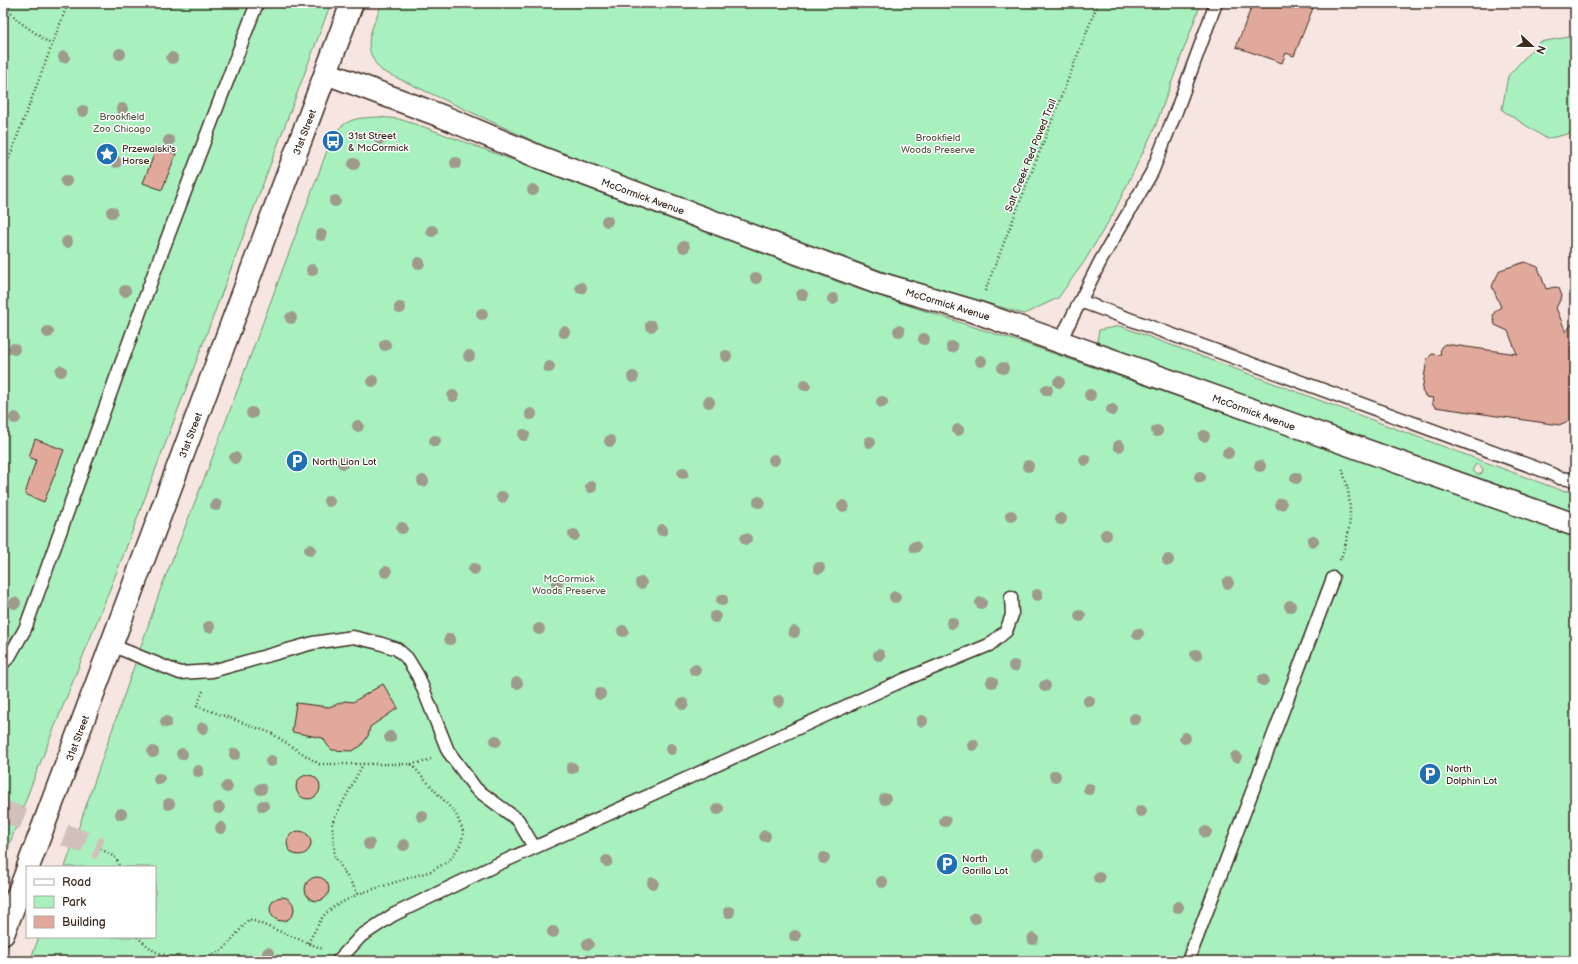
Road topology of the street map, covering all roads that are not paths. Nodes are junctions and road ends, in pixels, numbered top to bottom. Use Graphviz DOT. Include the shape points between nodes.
graph roads {
  1 [pos="257,3"];
  2 [pos="352,3"];
  3 [pos="1216,3"];
  4 [pos="326,73"];
  5 [pos="1080,301"];
  6 [pos="1060,341"];
  7 [pos="1575,480"];
  8 [pos="1575,525"];
  9 [pos="1333,578"];
  10 [pos="1011,597"];
  11 [pos="111,646"];
  12 [pos="3,663"];
  13 [pos="534,847"];
  14 [pos="28,866"];
  15 [pos="26,874"];
  16 [pos="3,934"];
  17 [pos="340,959"];
  18 [pos="1188,961"];
  1 -- 12 [label="lane" via="154,273 25,629"];
  2 -- 4 [label="street, 31st Street"];
  3 -- 5 [label="lane" via="1152,172"];
  4 -- 6 [label="street, McCormick Avenue" via="444,117 547,160 871,280"];
  4 -- 11 [label="street, 31st Street"];
  5 -- 6 [label="lane"];
  5 -- 7 [label="lane" via="1560,478"];
  6 -- 8 [label="street, McCormick Avenue"];
  9 -- 18 [label="lane"];
  10 -- 13 [label="lane" via="1012,615 1006,631 989,645"];
  11 -- 13 [label="lane" via="180,673 212,671 313,642 353,637 397,649 407,658 418,676 448,751 476,789 518,820"];
  11 -- 14 [label="street, 31st Street"];
  13 -- 17 [label="lane" via="393,915 361,936"];
  15 -- 16 [label="street"];
}
